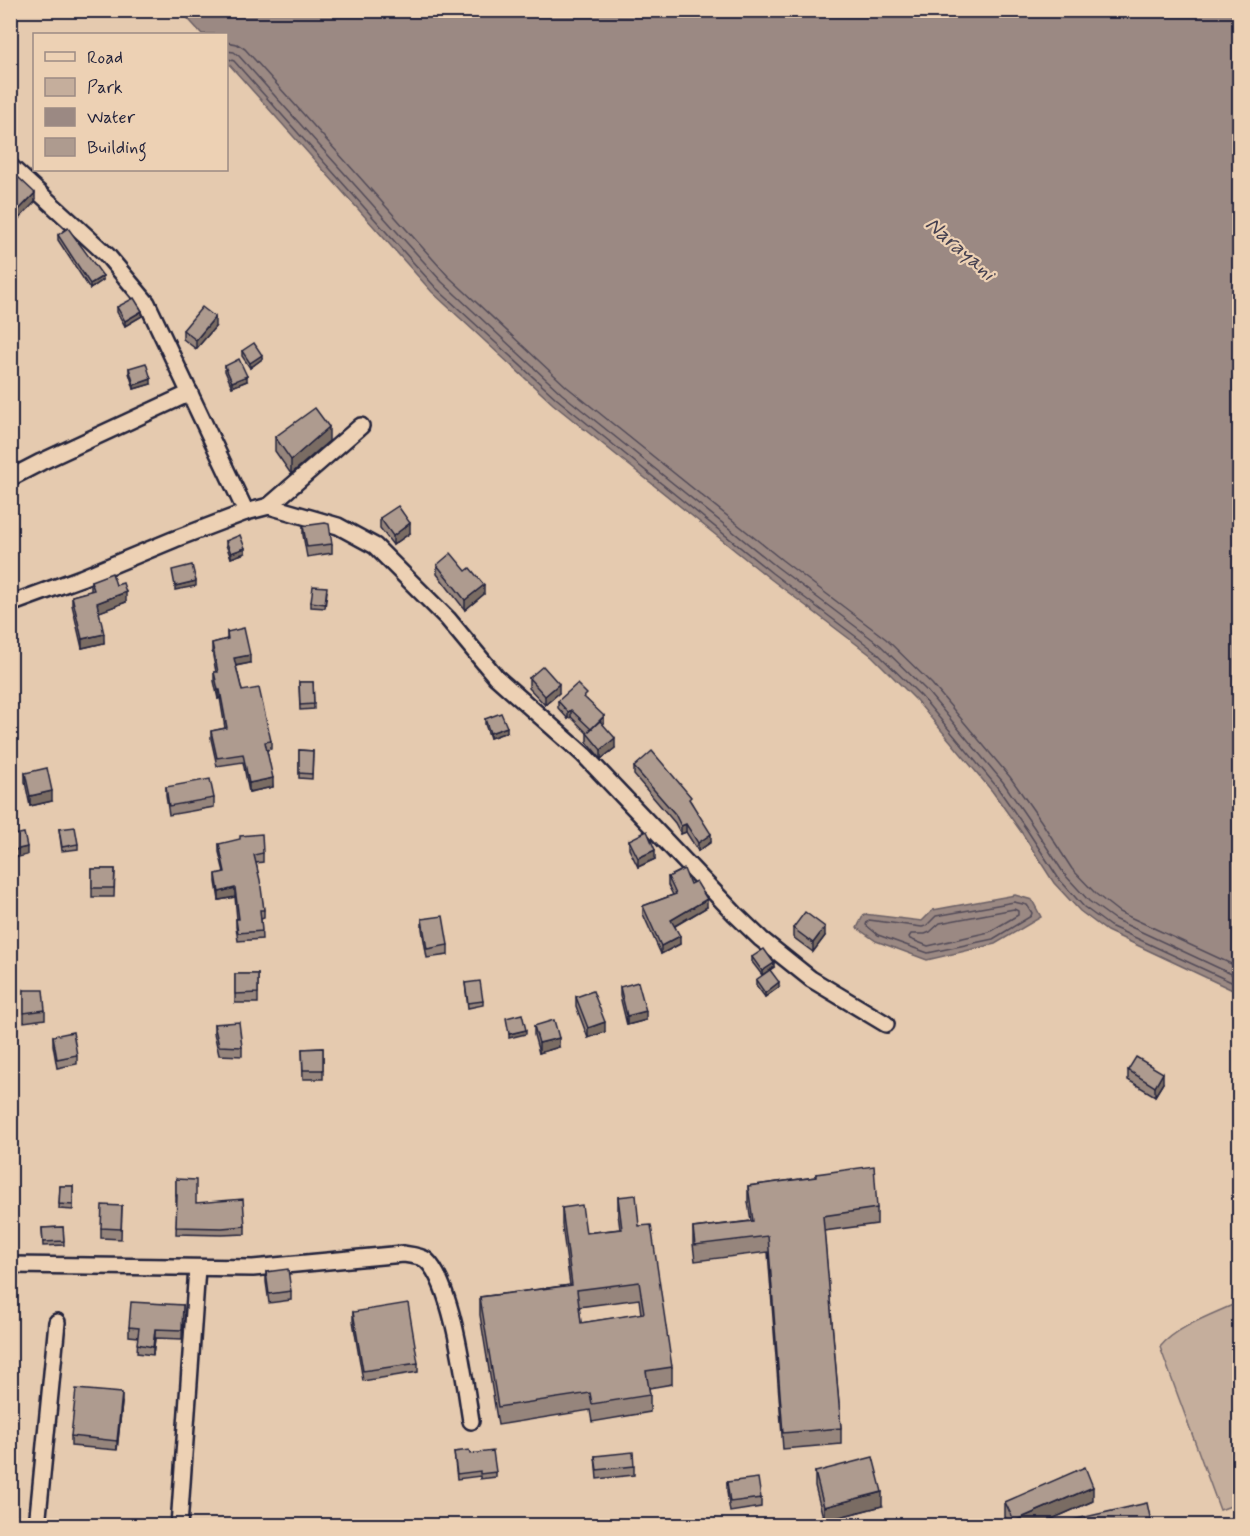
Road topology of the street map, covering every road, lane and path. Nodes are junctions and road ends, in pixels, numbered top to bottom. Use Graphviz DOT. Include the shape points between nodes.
graph roads {
  1 [pos="10,166"];
  2 [pos="190,393"];
  3 [pos="361,426"];
  4 [pos="10,478"];
  5 [pos="269,506"];
  6 [pos="246,512"];
  7 [pos="10,604"];
  8 [pos="886,1024"];
  9 [pos="10,1264"];
  10 [pos="197,1268"];
  11 [pos="57,1322"];
  12 [pos="471,1421"];
  13 [pos="38,1526"];
  14 [pos="179,1526"];
  1 -- 2 [label="street" via="106,255 147,303"];
  2 -- 4 [label="street"];
  2 -- 6 [label="street"];
  3 -- 5 [label="street"];
  5 -- 6 [label="street"];
  5 -- 8 [label="street" via="338,526 375,546 448,619 496,677 584,755 761,939 811,979"];
  6 -- 7 [label="street"];
  9 -- 10 [label="street"];
  10 -- 12 [label="street" via="253,1268 404,1254 424,1258 446,1297"];
  10 -- 14 [label="street"];
  11 -- 13 [label="street"];
}
